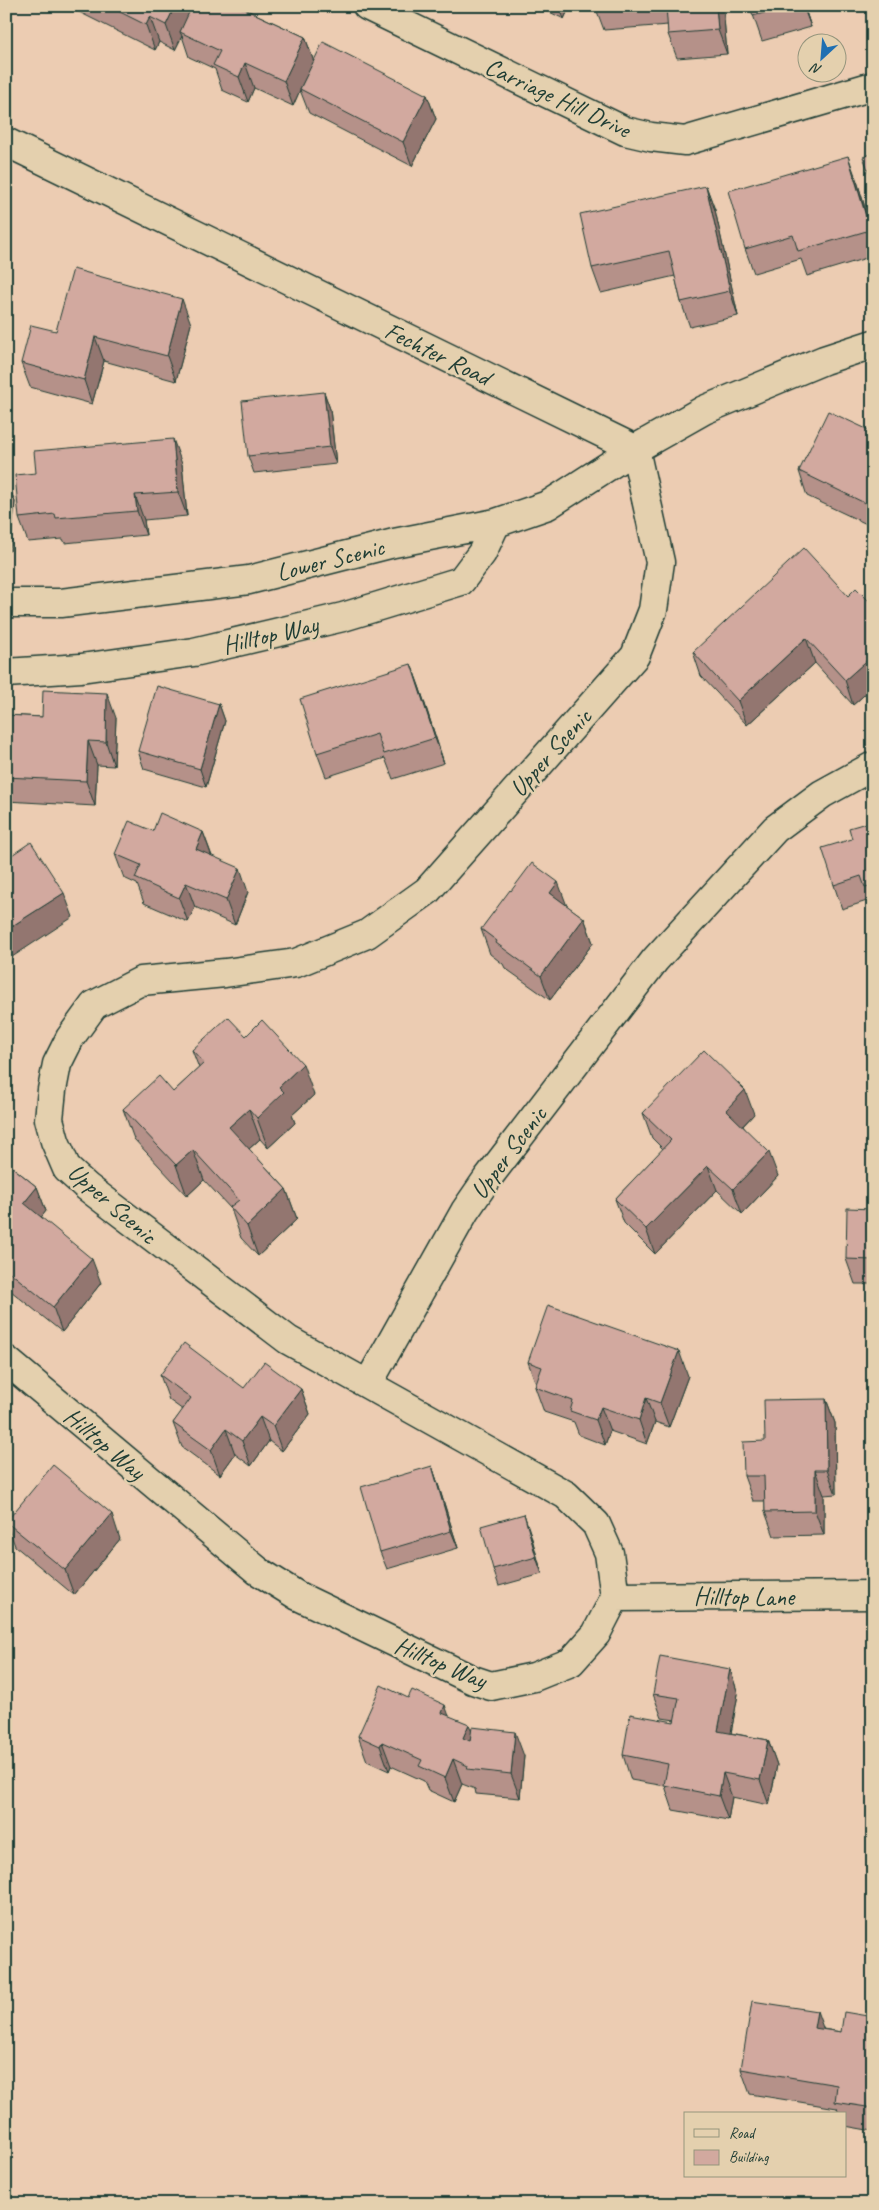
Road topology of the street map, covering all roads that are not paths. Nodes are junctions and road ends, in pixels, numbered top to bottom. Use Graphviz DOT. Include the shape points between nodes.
graph roads {
  1 [pos="367,6"];
  2 [pos="873,86"];
  3 [pos="6,142"];
  4 [pos="873,344"];
  5 [pos="635,449"];
  6 [pos="496,523"];
  7 [pos="6,603"];
  8 [pos="6,673"];
  9 [pos="873,766"];
  10 [pos="6,1360"];
  11 [pos="368,1384"];
  12 [pos="873,1595"];
  13 [pos="615,1597"];
  1 -- 2 [label="street, Carriage Hill Drive" via="625,131 651,137 685,141"];
  3 -- 5 [label="street, Fechter Road"];
  4 -- 5 [label="street" via="824,360 704,410"];
  5 -- 6 [label="street, Lower Scenic" via="548,505"];
  5 -- 11 [label="street, Upper Scenic" via="660,562 653,610 635,656 427,891 368,934 296,964 141,981 115,993 94,1005 70,1038 57,1064 49,1119 67,1169 288,1340"];
  6 -- 7 [label="street, Lower Scenic" via="394,543 250,580 61,603"];
  6 -- 8 [label="street, Hilltop Way" via="482,553 461,581 343,617 194,652 82,668"];
  9 -- 11 [label="street, Upper Scenic" via="822,794 775,829 655,960 464,1211"];
  10 -- 13 [label="street, Hilltop Way" via="258,1571 298,1596 473,1680 491,1686 534,1677 571,1662 596,1634"];
  11 -- 13 [label="street" via="566,1495 596,1524 609,1553"];
  12 -- 13 [label="street, Hilltop Lane"];
}
